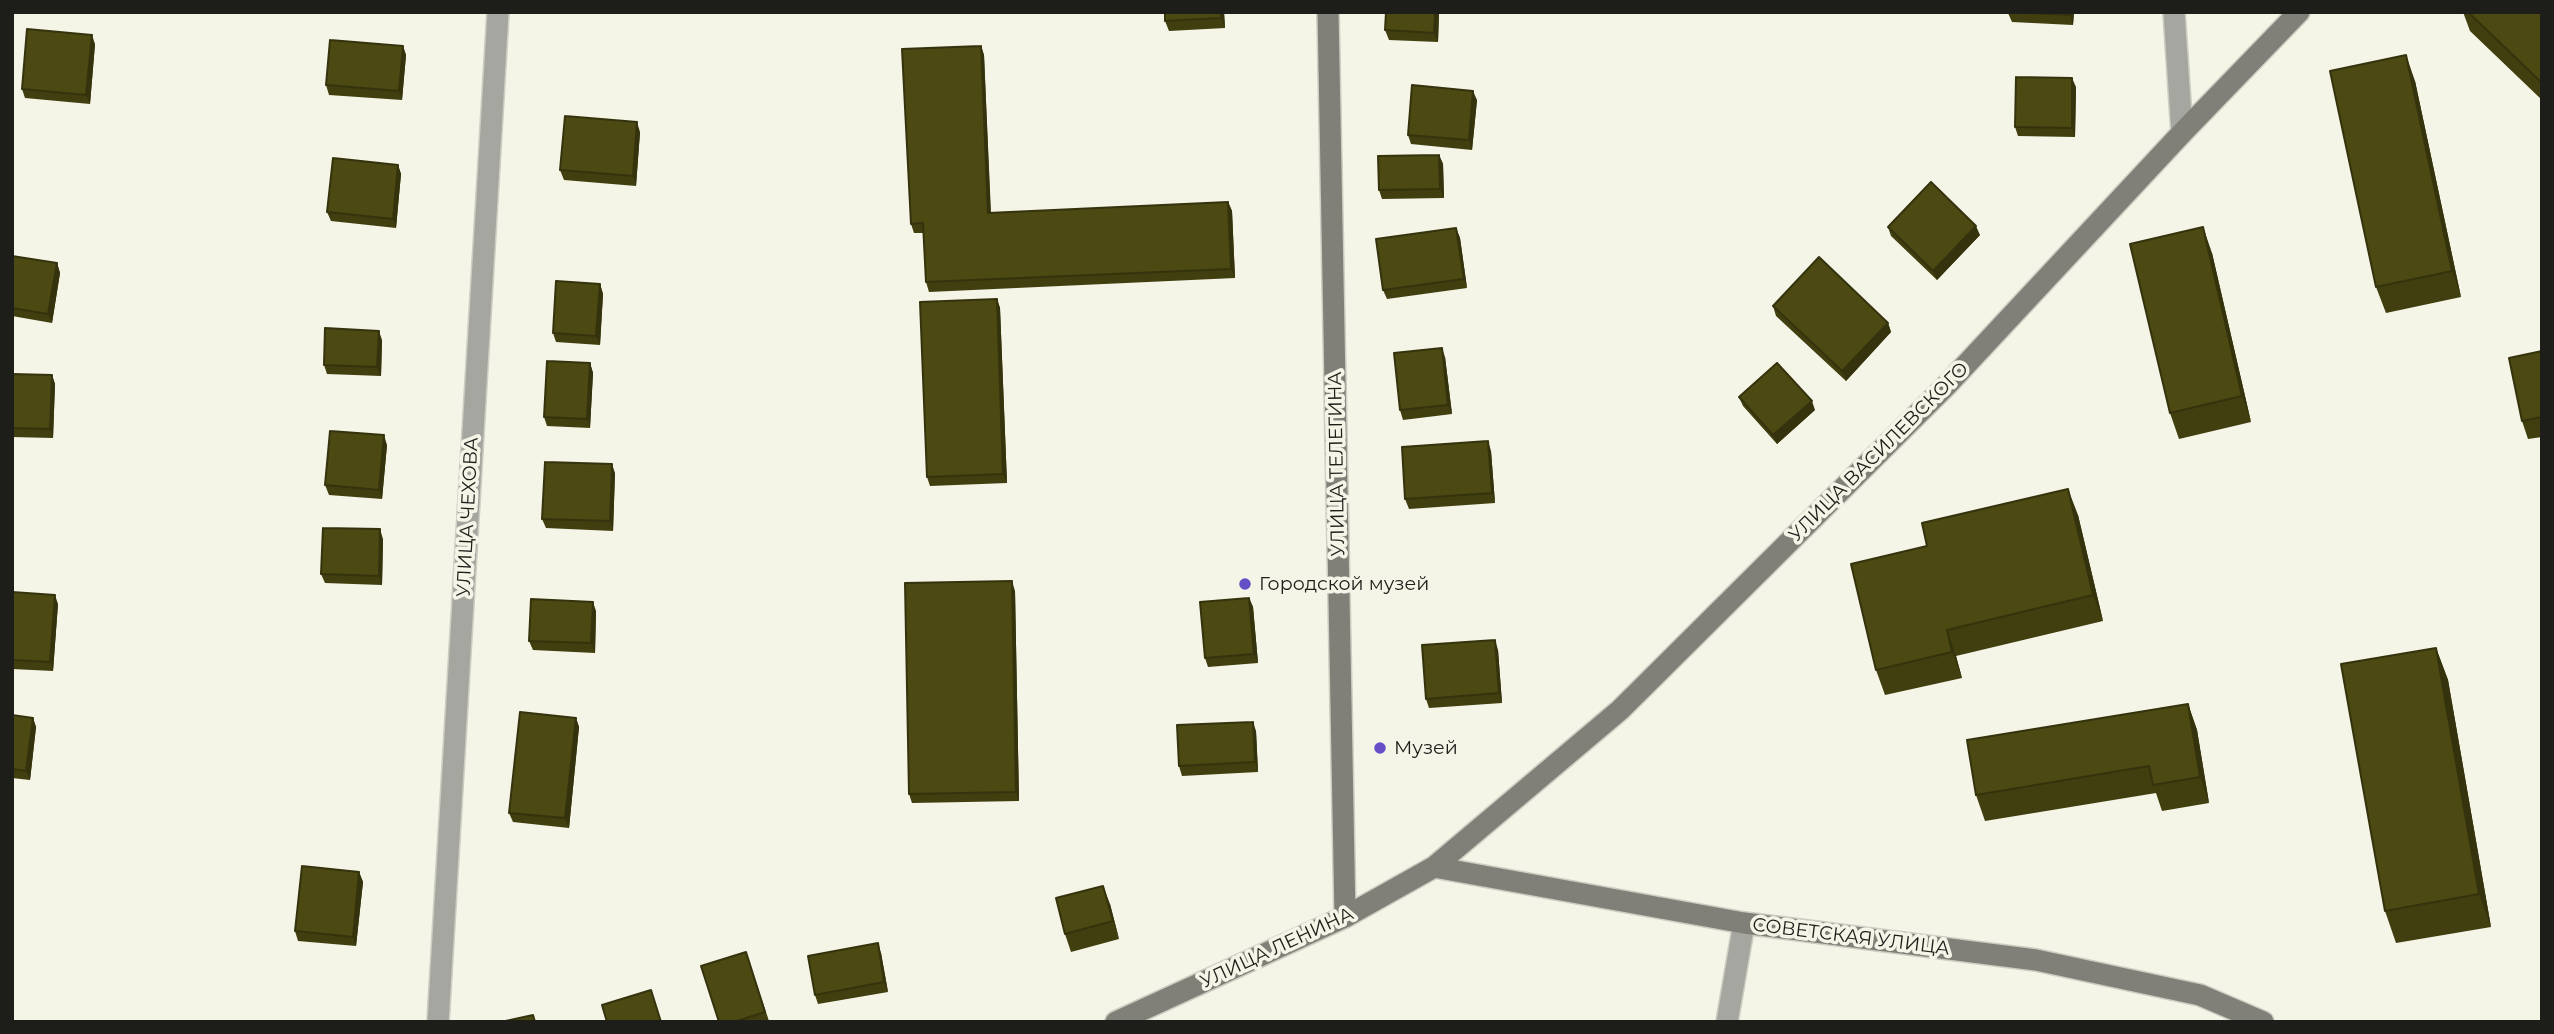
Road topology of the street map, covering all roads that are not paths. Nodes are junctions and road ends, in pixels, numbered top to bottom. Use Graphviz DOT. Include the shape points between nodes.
graph roads {
  1 [pos="498,12"];
  2 [pos="1328,12"];
  3 [pos="2174,12"];
  4 [pos="2300,12"];
  5 [pos="2182,133"];
  6 [pos="1434,867"];
  7 [pos="1345,917"];
  8 [pos="1744,923"];
  9 [pos="438,1022"];
  10 [pos="1116,1022"];
  11 [pos="1727,1022"];
  12 [pos="2263,1022"];
  1 -- 9 [label="street, УЛИЦА ЧЕХОВА"];
  2 -- 7 [label="street, УЛИЦА ТЕЛЕГИНА"];
  3 -- 5 [label="street"];
  4 -- 5 [label="street, УЛИЦА ВАСИЛЕВСКОГО"];
  5 -- 6 [label="street, УЛИЦА ВАСИЛЕВСКОГО" via="1947,385 1620,710"];
  6 -- 7 [label="street, УЛИЦА ЛЕНИНА"];
  6 -- 8 [label="street, СОВЕТСКАЯ УЛИЦА"];
  7 -- 10 [label="street, УЛИЦА ЛЕНИНА"];
  8 -- 11 [label="street"];
  8 -- 12 [label="street, СОВЕТСКАЯ УЛИЦА" via="2036,960 2200,995"];
}
